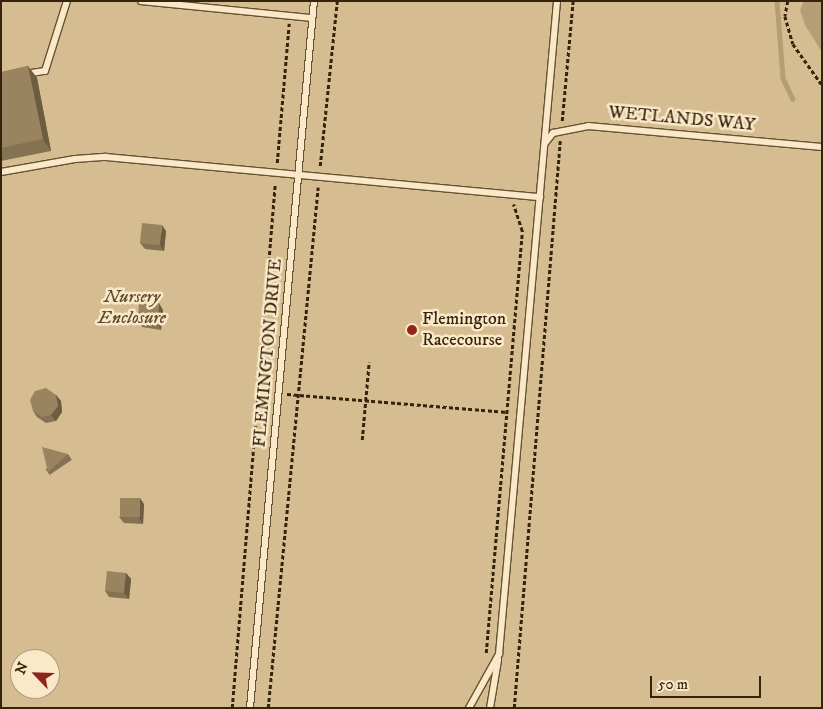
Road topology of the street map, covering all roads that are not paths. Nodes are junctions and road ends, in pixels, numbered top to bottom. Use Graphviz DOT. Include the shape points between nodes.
graph roads {
  1 [pos="67,1"];
  2 [pos="141,1"];
  3 [pos="314,1"];
  4 [pos="557,1"];
  5 [pos="312,18"];
  6 [pos="13,76"];
  7 [pos="544,143"];
  8 [pos="822,147"];
  9 [pos="1,172"];
  10 [pos="299,175"];
  11 [pos="540,197"];
  12 [pos="499,654"];
  13 [pos="471,705"];
  14 [pos="250,708"];
  15 [pos="490,708"];
  1 -- 6 [label="lane" via="45,71"];
  2 -- 5 [label="lane"];
  3 -- 5 [label="lane, FLEMINGTON DRIVE"];
  4 -- 7 [label="lane"];
  5 -- 10 [label="lane, FLEMINGTON DRIVE"];
  7 -- 8 [label="lane, WETLANDS WAY" via="553,133 588,126"];
  7 -- 11 [label="lane"];
  9 -- 10 [label="lane" via="106,157"];
  10 -- 11 [label="lane"];
  10 -- 14 [label="lane, FLEMINGTON DRIVE"];
  11 -- 12 [label="lane"];
  12 -- 13 [label="lane"];
  12 -- 15 [label="lane"];
}
